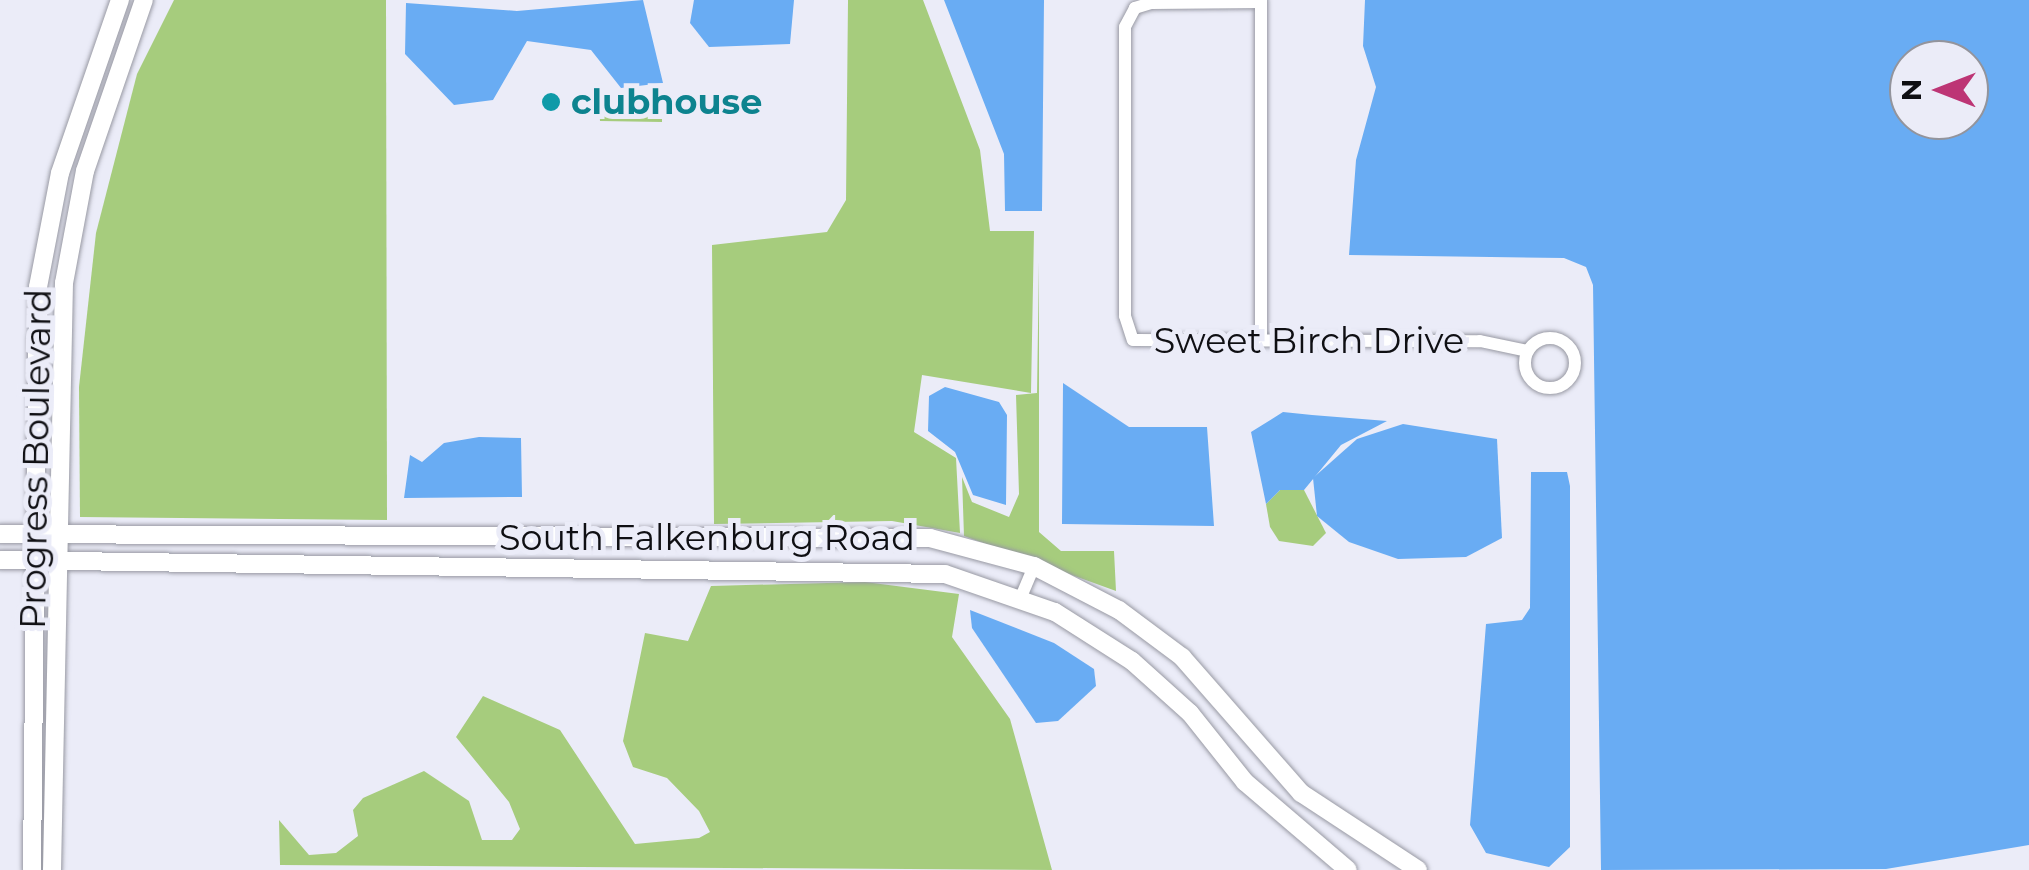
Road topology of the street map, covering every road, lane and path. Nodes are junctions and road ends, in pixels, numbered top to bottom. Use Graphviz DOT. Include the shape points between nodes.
graph roads {
  1 [pos="120,0"];
  2 [pos="144,0"];
  3 [pos="1260,1"];
  4 [pos="1261,341"];
  5 [pos="1527,351"];
  6 [pos="0,534"];
  7 [pos="33,536"];
  8 [pos="58,537"];
  9 [pos="0,560"];
  10 [pos="33,562"];
  11 [pos="58,564"];
  12 [pos="1034,566"];
  13 [pos="1021,596"];
  14 [pos="1302,792"];
  15 [pos="1280,816"];
  16 [pos="32,870"];
  17 [pos="52,870"];
  18 [pos="1348,870"];
  19 [pos="1418,870"];
  1 -- 7 [label="street, Progress Boulevard" via="46,232 33,342"];
  2 -- 8 [label="street, Progress Boulevard" via="96,132 64,284"];
  3 -- 4 [label="street"];
  3 -- 4 [label="street, Sweet Birch Drive" via="1135,8 1124,58 1128,330 1145,341"];
  4 -- 5 [label="street, Sweet Birch Drive" via="1480,341"];
  5 -- 5 [label="street" via="1540,339 1565,342 1572,374 1554,388 1538,386 1527,374"];
  6 -- 7 [label="street, South Falkenburg Road"];
  7 -- 8 [label="street, South Falkenburg Road"];
  7 -- 10 [label="street, Progress Boulevard"];
  8 -- 11 [label="street, Progress Boulevard"];
  8 -- 12 [label="street, South Falkenburg Road" via="865,534 930,538"];
  9 -- 10 [label="street, South Falkenburg Road"];
  10 -- 11 [label="street, South Falkenburg Road"];
  10 -- 16 [label="street, Progress Boulevard"];
  11 -- 13 [label="street, South Falkenburg Road" via="868,566 945,574"];
  11 -- 17 [label="street, Progress Boulevard"];
  12 -- 13 [label="street"];
  12 -- 14 [label="street, South Falkenburg Road" via="1120,610 1182,658"];
  13 -- 15 [label="street, South Falkenburg Road" via="1132,660"];
  14 -- 15 [label="street"];
  14 -- 19 [label="street, South Falkenburg Road"];
  15 -- 18 [label="street, South Falkenburg Road"];
}
